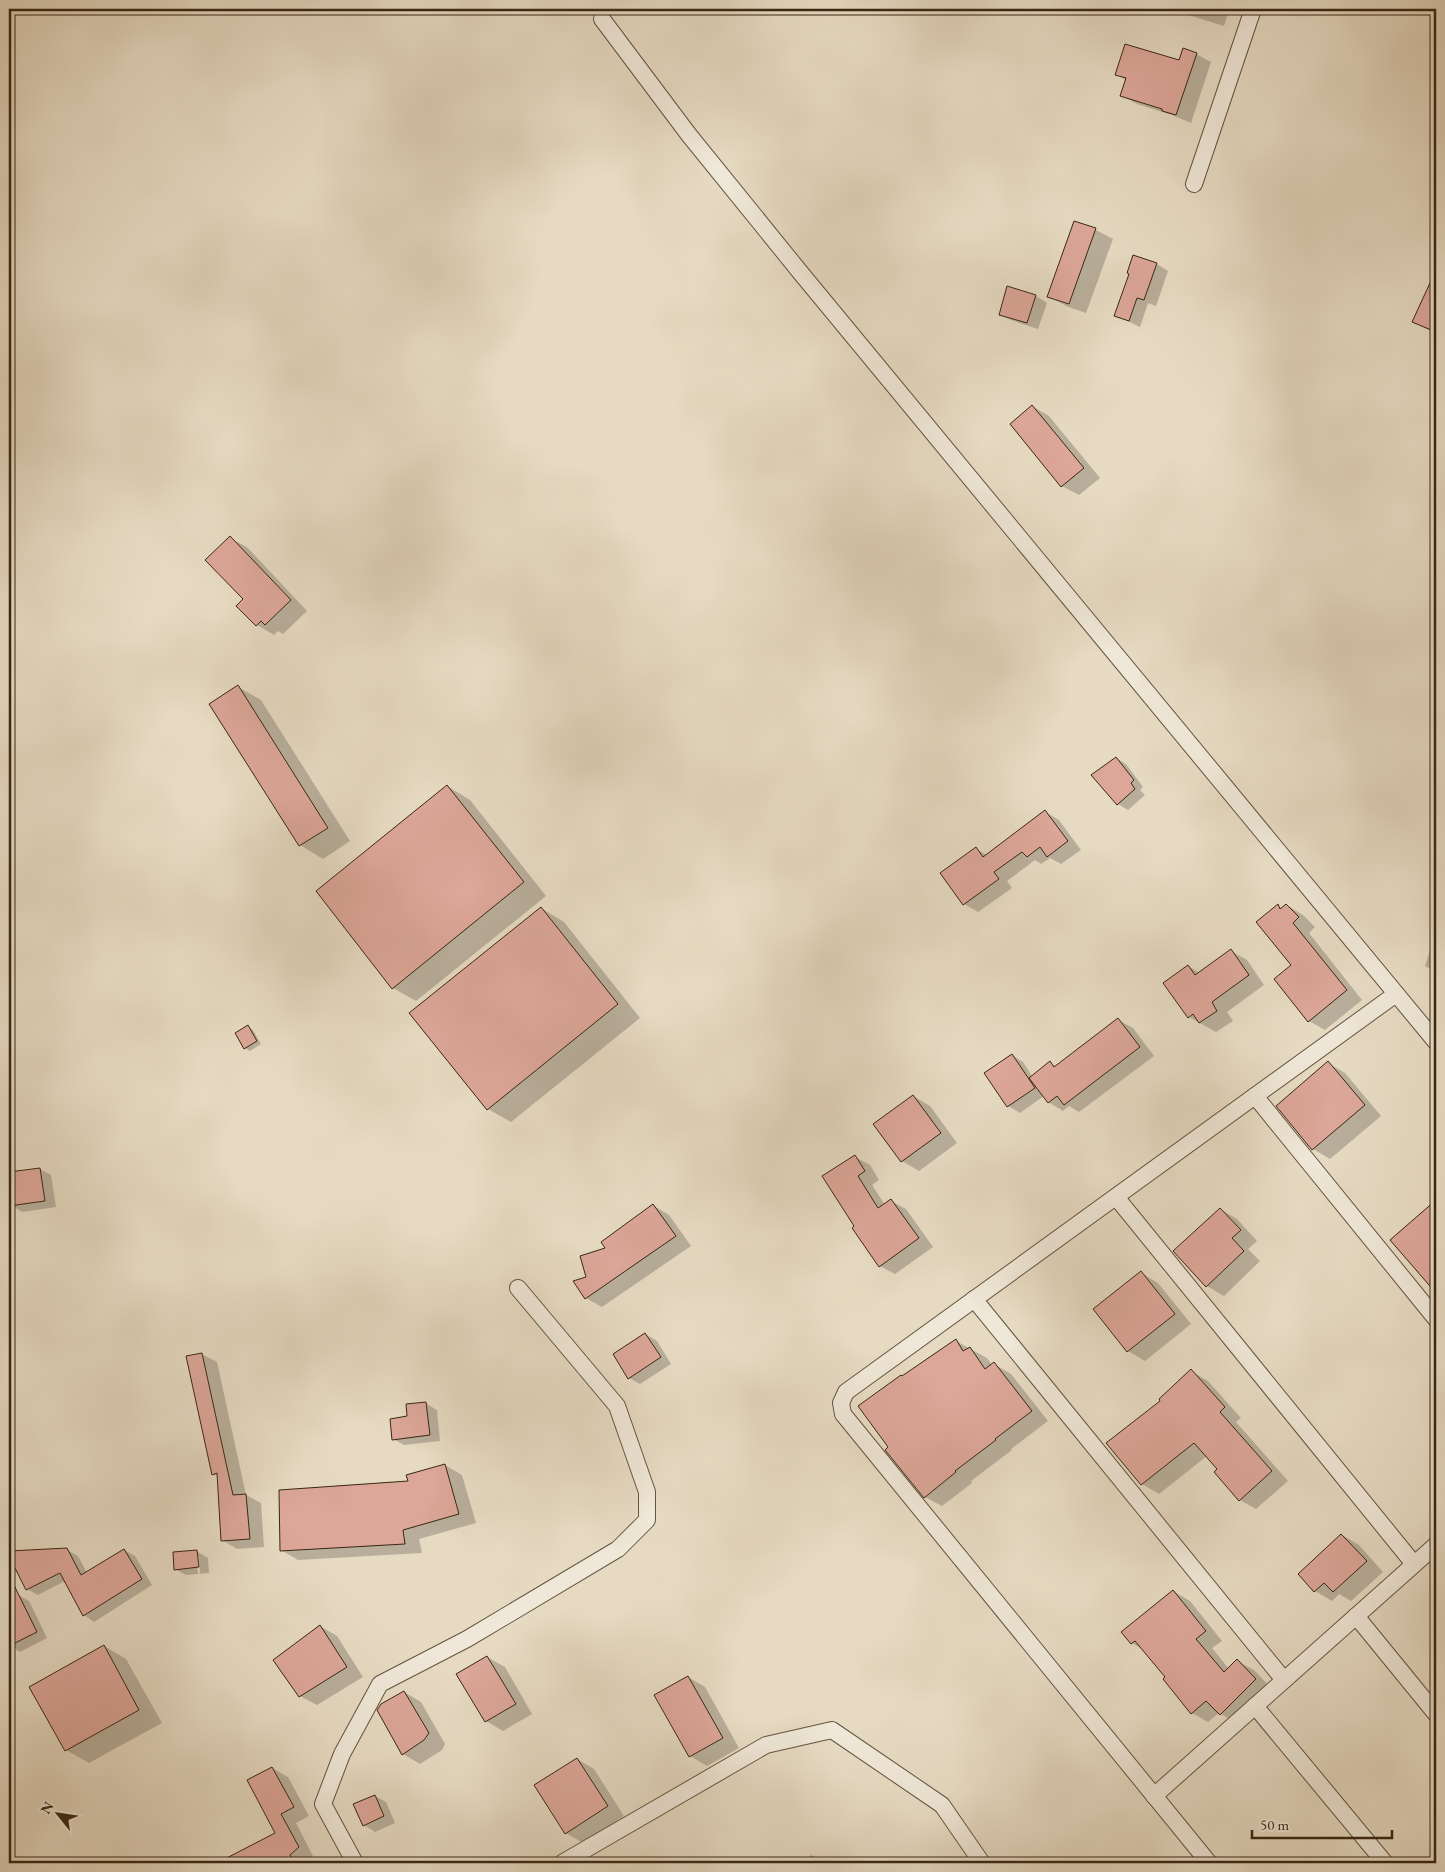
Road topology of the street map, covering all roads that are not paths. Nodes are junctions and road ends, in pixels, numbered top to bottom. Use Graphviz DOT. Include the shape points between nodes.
graph roads {
  1 [pos="1253,9"];
  2 [pos="602,19"];
  3 [pos="1194,184"];
  4 [pos="1396,994"];
  5 [pos="1436,1042"];
  6 [pos="1255,1096"];
  7 [pos="1116,1197"];
  8 [pos="518,1288"];
  9 [pos="974,1299"];
  10 [pos="1436,1319"];
  11 [pos="1436,1545"];
  12 [pos="1414,1564"];
  13 [pos="1356,1616"];
  14 [pos="1284,1680"];
  15 [pos="1254,1706"];
  16 [pos="1436,1714"];
  17 [pos="1154,1796"];
  18 [pos="355,1863"];
  19 [pos="562,1863"];
  20 [pos="982,1863"];
  21 [pos="1209,1863"];
  22 [pos="1385,1863"];
  1 -- 3 [label="street"];
  2 -- 4 [label="street" via="689,135 788,257"];
  4 -- 5 [label="street"];
  4 -- 6 [label="street"];
  6 -- 7 [label="street"];
  6 -- 10 [label="street"];
  7 -- 9 [label="street"];
  7 -- 12 [label="street"];
  8 -- 18 [label="street" via="617,1406 647,1492 647,1520 618,1548 467,1638 380,1684 342,1754 323,1804"];
  9 -- 14 [label="street"];
  9 -- 17 [label="street" via="846,1392 842,1397 842,1408"];
  11 -- 12 [label="street"];
  12 -- 13 [label="street"];
  13 -- 14 [label="street"];
  13 -- 16 [label="street"];
  14 -- 15 [label="street"];
  15 -- 17 [label="street"];
  15 -- 22 [label="street"];
  17 -- 21 [label="street"];
  19 -- 20 [label="street" via="766,1745 832,1730 942,1805"];
}
